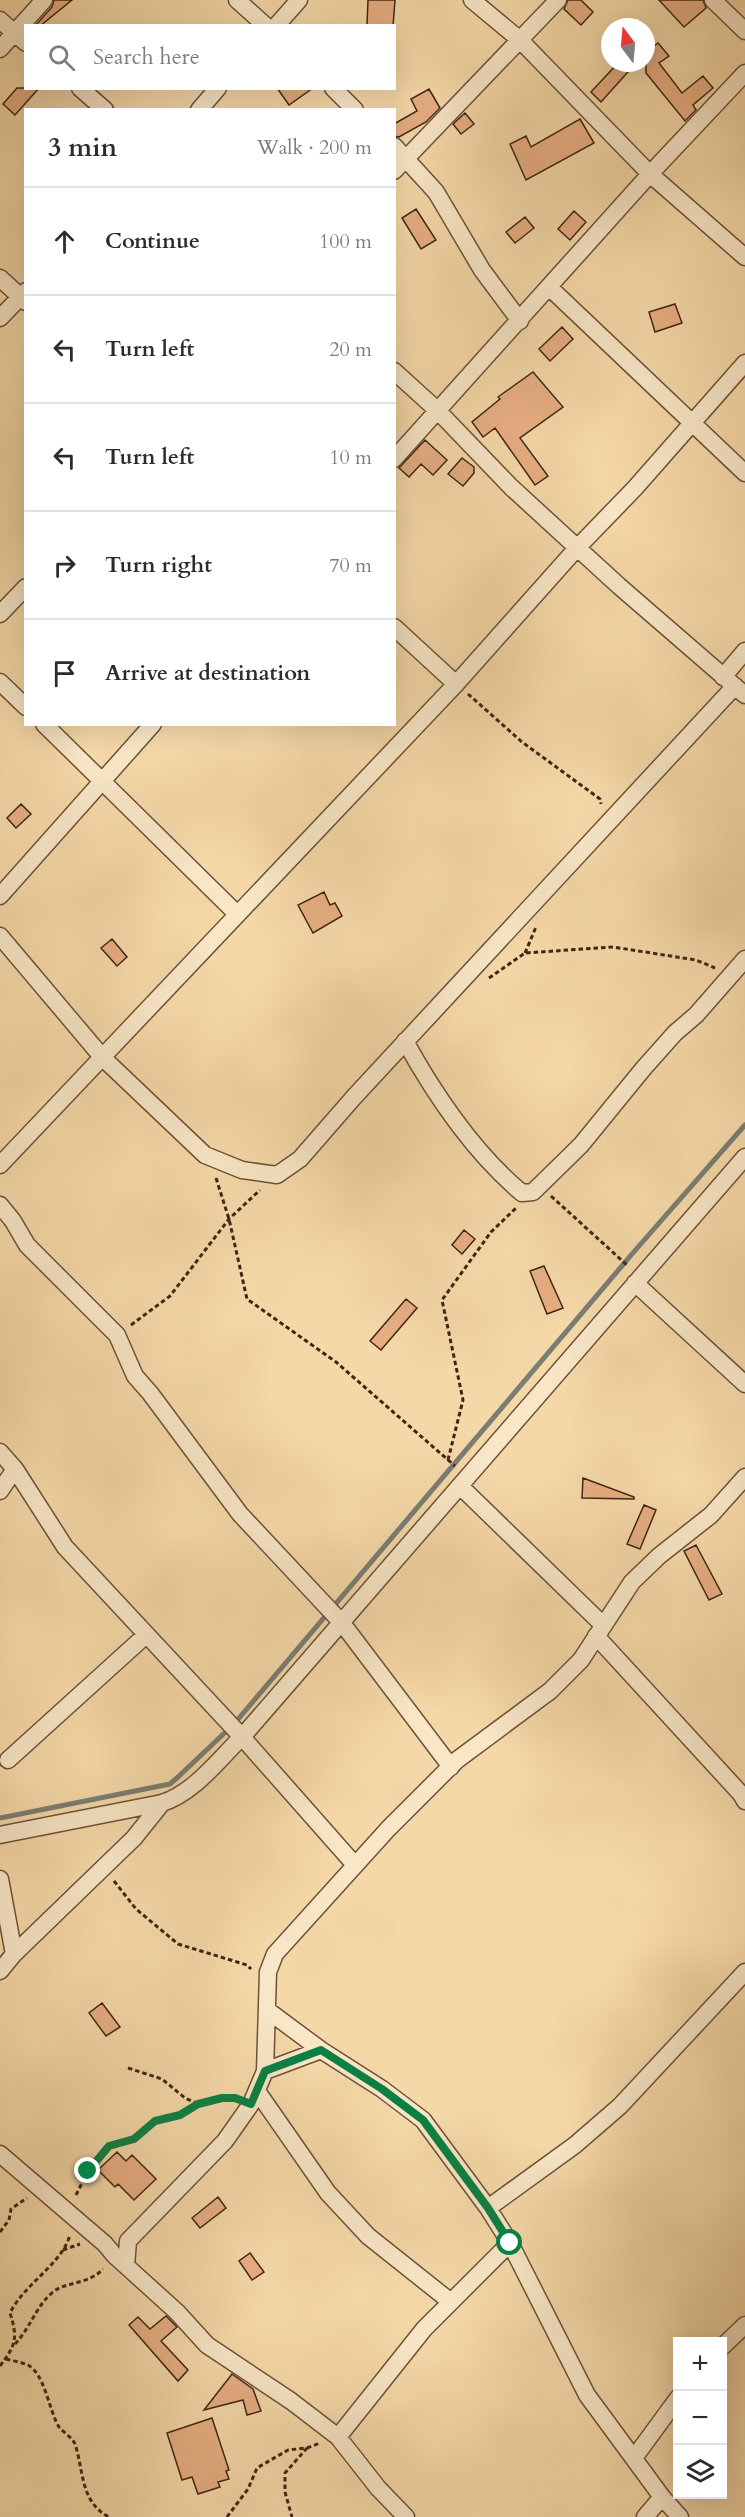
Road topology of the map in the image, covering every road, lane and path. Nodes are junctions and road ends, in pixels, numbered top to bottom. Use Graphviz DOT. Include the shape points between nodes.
graph roads {
  1 [pos="44,0"];
  2 [pos="237,0"];
  3 [pos="299,0"];
  4 [pos="472,0"];
  5 [pos="558,0"];
  6 [pos="713,0"];
  7 [pos="0,20"];
  8 [pos="29,24"];
  9 [pos="264,24"];
  10 [pos="278,24"];
  11 [pos="745,31"];
  12 [pos="20,38"];
  13 [pos="520,40"];
  14 [pos="0,49"];
  15 [pos="745,73"];
  16 [pos="82,90"];
  17 [pos="216,90"];
  18 [pos="335,90"];
  19 [pos="103,108"];
  20 [pos="201,108"];
  21 [pos="354,108"];
  22 [pos="400,152"];
  23 [pos="650,174"];
  24 [pos="745,257"];
  25 [pos="0,278"];
  26 [pos="549,287"];
  27 [pos="23,296"];
  28 [pos="0,318"];
  29 [pos="520,321"];
  30 [pos="745,363"];
  31 [pos="396,373"];
  32 [pos="437,410"];
  33 [pos="690,423"];
  34 [pos="396,457"];
  35 [pos="745,473"];
  36 [pos="577,548"];
  37 [pos="24,589"];
  38 [pos="0,614"];
  39 [pos="396,629"];
  40 [pos="745,651"];
  41 [pos="0,682"];
  42 [pos="456,684"];
  43 [pos="734,686"];
  44 [pos="24,704"];
  45 [pos="46,726"];
  46 [pos="151,726"];
  47 [pos="101,780"];
  48 [pos="609,823"];
  49 [pos="0,896"];
  50 [pos="237,914"];
  51 [pos="537,924"];
  52 [pos="0,936"];
  53 [pos="525,953"];
  54 [pos="745,960"];
  55 [pos="732,975"];
  56 [pos="481,984"];
  57 [pos="405,1041"];
  58 [pos="103,1058"];
  59 [pos="205,1155"];
  60 [pos="745,1157"];
  61 [pos="0,1165"];
  62 [pos="277,1175"];
  63 [pos="536,1189"];
  64 [pos="0,1205"];
  65 [pos="229,1219"];
  66 [pos="621,1260"];
  67 [pos="635,1283"];
  68 [pos="117,1335"];
  69 [pos="745,1384"];
  70 [pos="0,1452"];
  71 [pos="15,1470"];
  72 [pos="745,1478"];
  73 [pos="460,1486"];
  74 [pos="0,1491"];
  75 [pos="342,1623"];
  76 [pos="599,1631"];
  77 [pos="146,1635"];
  78 [pos="242,1737"];
  79 [pos="8,1760"];
  80 [pos="451,1767"];
  81 [pos="745,1802"];
  82 [pos="162,1803"];
  83 [pos="0,1835"];
  84 [pos="355,1865"];
  85 [pos="104,1868"];
  86 [pos="0,1880"];
  87 [pos="14,1954"];
  88 [pos="0,1971"];
  89 [pos="745,1972"];
  90 [pos="268,1987"];
  91 [pos="267,2010"];
  92 [pos="321,2050"];
  93 [pos="128,2068"];
  94 [pos="265,2071"];
  95 [pos="254,2097"];
  96 [pos="198,2104"];
  97 [pos="0,2154"];
  98 [pos="33,2181"];
  99 [pos="50,2197"];
  100 [pos="488,2208"];
  101 [pos="0,2232"];
  102 [pos="71,2232"];
  103 [pos="128,2241"];
  104 [pos="510,2243"];
  105 [pos="115,2255"];
  106 [pos="451,2302"];
  107 [pos="745,2325"];
  108 [pos="727,2343"];
  109 [pos="15,2344"];
  110 [pos="6,2359"];
  111 [pos="0,2366"];
  112 [pos="673,2405"];
  113 [pos="338,2437"];
  114 [pos="634,2457"];
  115 [pos="662,2498"];
  116 [pos="109,2517"];
  117 [pos="227,2517"];
  118 [pos="292,2517"];
  119 [pos="406,2517"];
  120 [pos="645,2517"];
  121 [pos="680,2517"];
  1 -- 8 [label="street"];
  2 -- 9 [label="street"];
  3 -- 10 [label="street"];
  4 -- 13 [label="street"];
  5 -- 13 [label="street"];
  6 -- 11 [label="street"];
  7 -- 12 [label="street"];
  12 -- 14 [label="street"];
  13 -- 22 [label="street"];
  13 -- 23 [label="street"];
  15 -- 23 [label="street"];
  16 -- 19 [label="street"];
  17 -- 20 [label="street"];
  18 -- 21 [label="street"];
  22 -- 29 [label="street" via="436,192 482,270"];
  23 -- 24 [label="street"];
  23 -- 26 [label="street"];
  25 -- 27 [label="street"];
  26 -- 29 [label="street"];
  26 -- 33 [label="street"];
  27 -- 28 [label="street"];
  29 -- 32 [label="street"];
  30 -- 33 [label="street"];
  31 -- 32 [label="street"];
  32 -- 34 [label="street"];
  32 -- 36 [label="street"];
  33 -- 35 [label="street"];
  33 -- 36 [label="street"];
  36 -- 42 [label="street"];
  36 -- 43 [label="street"];
  37 -- 38 [label="street"];
  39 -- 42 [label="street"];
  40 -- 43 [label="street"];
  41 -- 44 [label="street"];
  42 -- 48 [label="path" via="522,742 600,799"];
  42 -- 50 [label="street"];
  43 -- 48 [label="street"];
  45 -- 47 [label="street"];
  46 -- 47 [label="street"];
  47 -- 49 [label="street"];
  47 -- 50 [label="street"];
  48 -- 57 [label="street"];
  50 -- 58 [label="street"];
  51 -- 53 [label="path"];
  52 -- 58 [label="street"];
  53 -- 55 [label="path" via="613,947 696,960"];
  53 -- 56 [label="path"];
  54 -- 55 [label="street"];
  55 -- 63 [label="street"];
  57 -- 62 [label="street" via="300,1159"];
  57 -- 63 [label="street" via="438,1099 464,1131 512,1184 522,1192"];
  58 -- 59 [label="street"];
  58 -- 61 [label="street"];
  59 -- 62 [label="street" via="242,1170"];
  59 -- 65 [label="path" via="221,1187"];
  60 -- 67 [label="street"];
  62 -- 65 [label="path"];
  63 -- 65 [label="path" via="491,1232 442,1300 463,1400 448,1460 336,1362 247,1299"];
  63 -- 66 [label="path"];
  64 -- 68 [label="street" via="27,1245"];
  65 -- 68 [label="path" via="170,1296"];
  67 -- 69 [label="street"];
  67 -- 73 [label="street"];
  68 -- 75 [label="street" via="135,1376 240,1514"];
  70 -- 71 [label="street"];
  71 -- 74 [label="street"];
  71 -- 77 [label="street" via="65,1547"];
  72 -- 76 [label="street" via="711,1515 632,1582"];
  73 -- 75 [label="street"];
  73 -- 76 [label="street"];
  75 -- 78 [label="street"];
  75 -- 80 [label="street"];
  76 -- 80 [label="street" via="581,1660 550,1691"];
  76 -- 81 [label="street"];
  77 -- 78 [label="street"];
  77 -- 79 [label="street"];
  78 -- 82 [label="street" via="189,1789"];
  78 -- 84 [label="street"];
  80 -- 84 [label="street"];
  82 -- 83 [label="street"];
  82 -- 85 [label="street"];
  84 -- 90 [label="street" via="275,1954 269,1964"];
  85 -- 87 [label="street"];
  85 -- 90 [label="path" via="136,1909 178,1944 247,1965"];
  86 -- 87 [label="street"];
  87 -- 88 [label="street"];
  89 -- 100 [label="street" via="620,2106 575,2145"];
  90 -- 91 [label="street"];
  91 -- 92 [label="street"];
  91 -- 94 [label="street"];
  92 -- 94 [label="street"];
  92 -- 100 [label="street" via="423,2120"];
  93 -- 96 [label="path" via="162,2079"];
  94 -- 95 [label="street"];
  95 -- 96 [label="path"];
  95 -- 103 [label="street" via="225,2141"];
  95 -- 106 [label="street" via="328,2193 368,2236"];
  96 -- 99 [label="path" via="180,2115 155,2121 134,2139 109,2146 88,2171 74,2200"];
  97 -- 98 [label="street"];
  98 -- 99 [label="street"];
  98 -- 101 [label="path" via="32,2195 11,2209"];
  99 -- 105 [label="street"];
  100 -- 104 [label="street"];
  102 -- 109 [label="path" via="63,2250 17,2299 10,2313"];
  103 -- 105 [label="street"];
  103 -- 105 [label="street"];
  104 -- 106 [label="street"];
  104 -- 114 [label="street" via="586,2395"];
  105 -- 109 [label="path" via="98,2274 56,2290 40,2304 27,2331"];
  105 -- 113 [label="street" via="207,2345"];
  106 -- 113 [label="street" via="397,2361"];
  107 -- 108 [label="street"];
  109 -- 110 [label="path"];
  110 -- 111 [label="path"];
  110 -- 116 [label="path" via="31,2366 43,2383 60,2428 74,2441 86,2493 99,2512"];
  112 -- 114 [label="street"];
  113 -- 119 [label="street"];
  114 -- 115 [label="street"];
  115 -- 120 [label="street"];
  115 -- 121 [label="street"];
  117 -- 118 [label="path" via="248,2489 257,2468 288,2450 307,2448 285,2473"];
}
